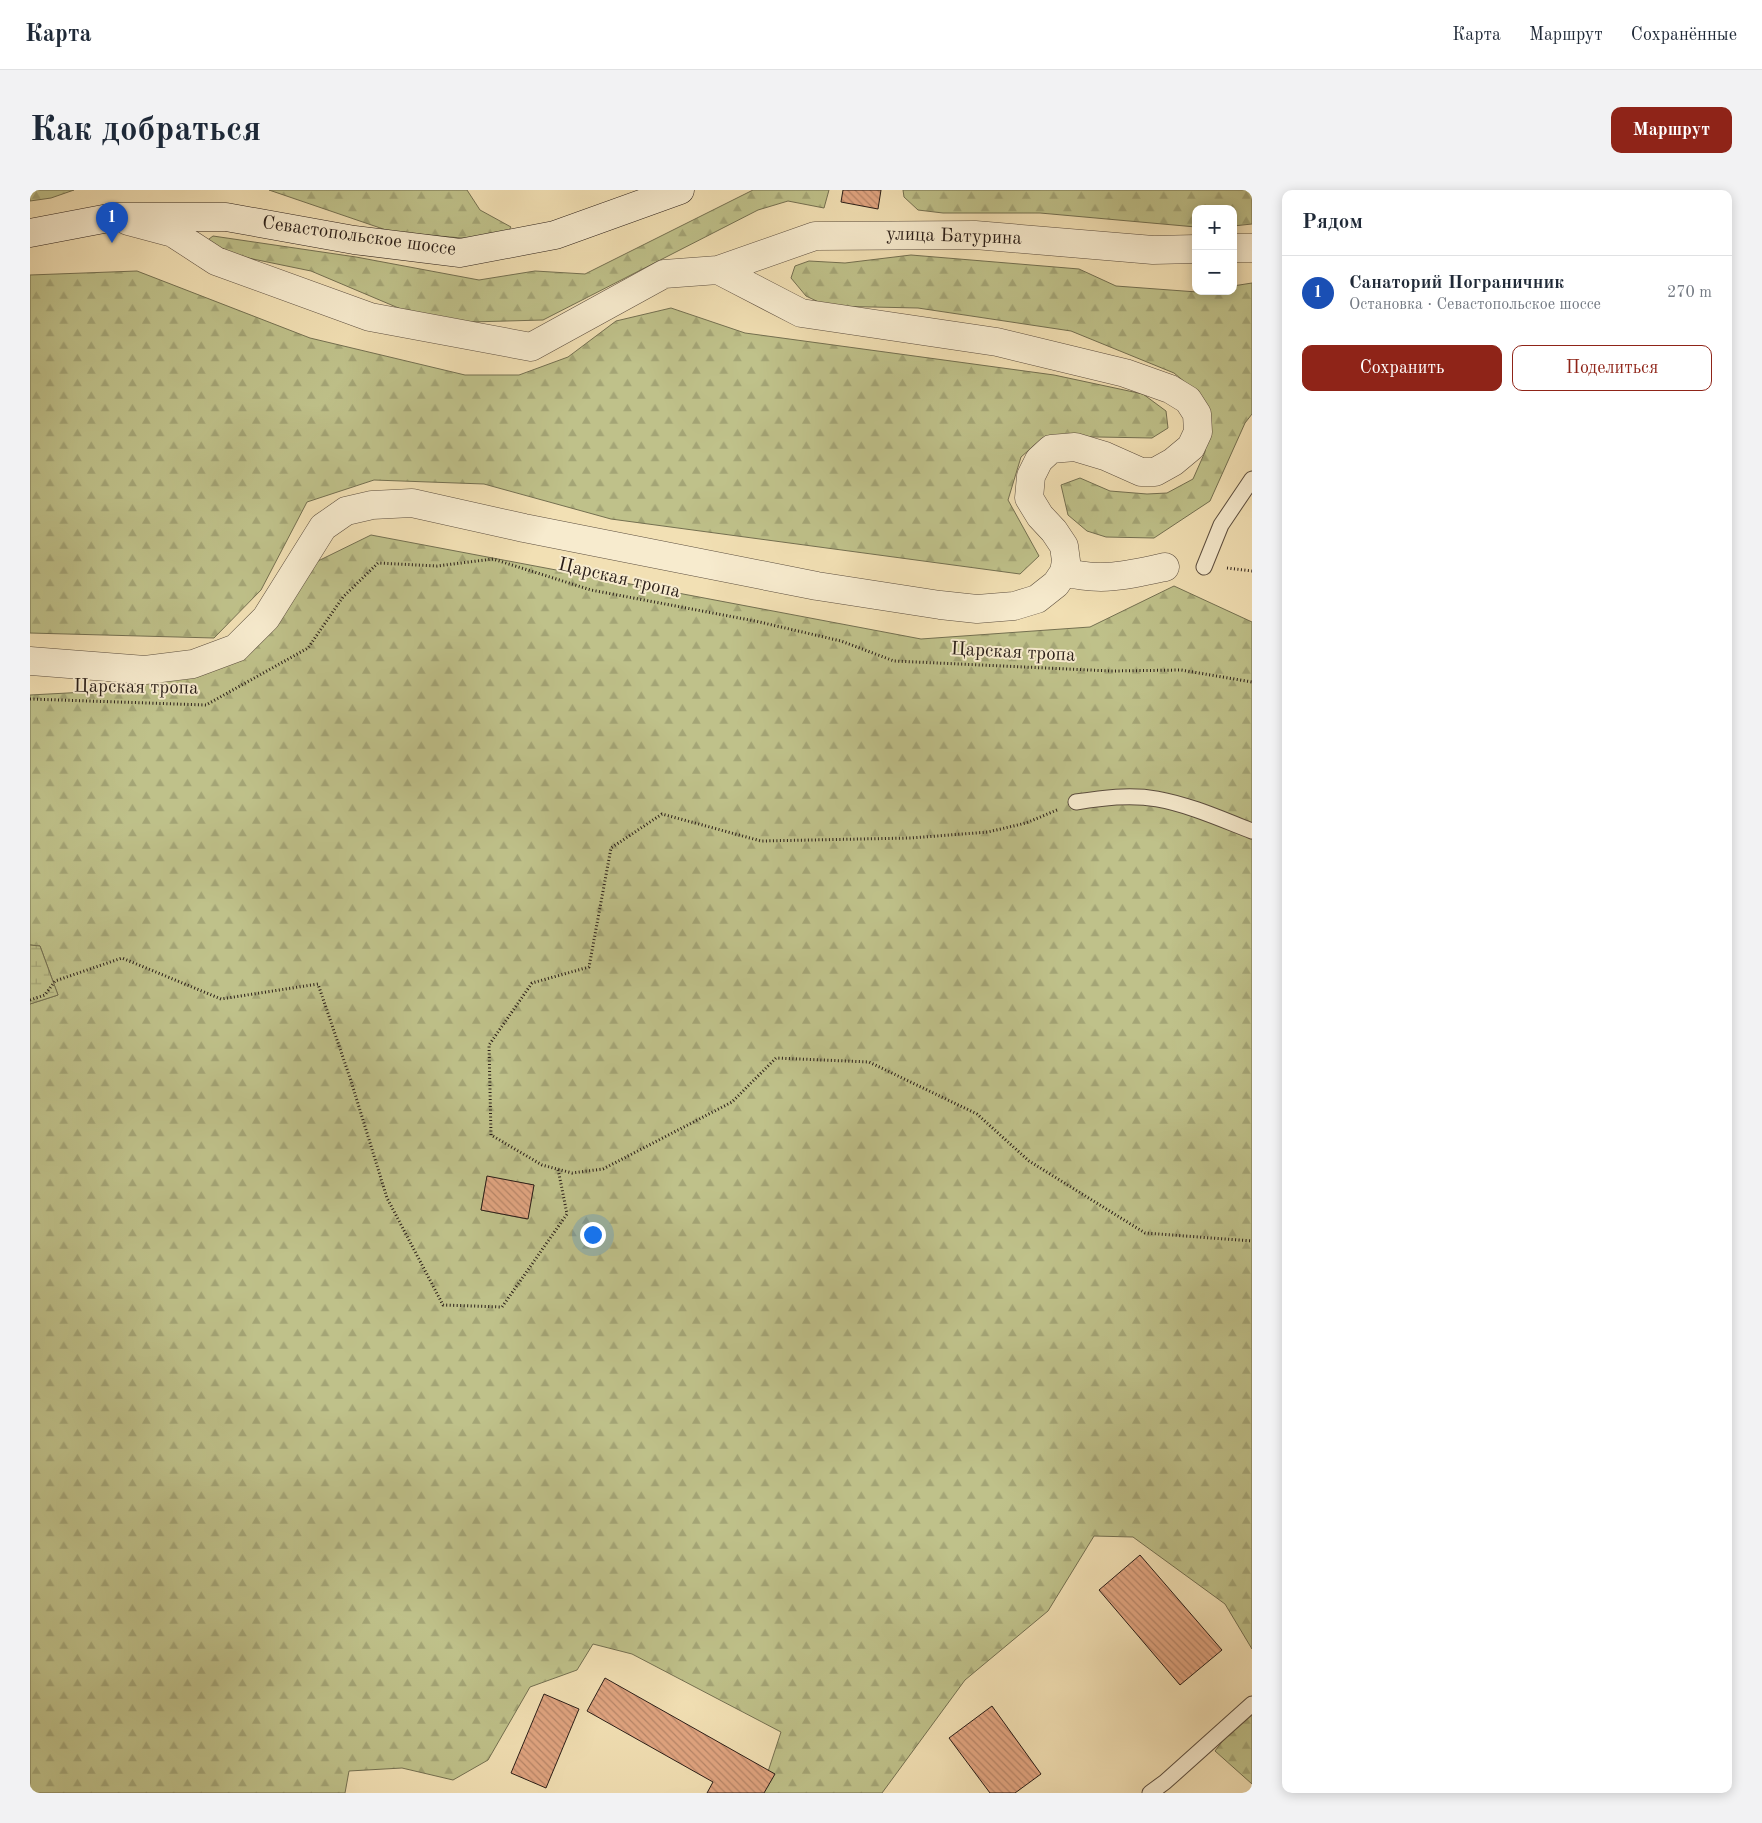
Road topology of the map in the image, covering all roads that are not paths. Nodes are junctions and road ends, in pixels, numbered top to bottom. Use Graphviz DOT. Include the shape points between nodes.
graph roads {
  1 [pos="680,190"];
  2 [pos="114,217"];
  3 [pos="30,233"];
  4 [pos="1237,248"];
  5 [pos="1252,248"];
  6 [pos="1192,249"];
  7 [pos="718,270"];
  8 [pos="1252,479"];
  9 [pos="1204,566"];
  10 [pos="1164,567"];
  11 [pos="1064,572"];
  12 [pos="30,661"];
  13 [pos="1076,802"];
  14 [pos="1252,831"];
  15 [pos="1252,1704"];
  16 [pos="1150,1793"];
  1 -- 2 [label="street, Севастопольское шоссе" via="555,235 460,253 354,240 226,217"];
  2 -- 3 [label="street, Севастопольское шоссе"];
  2 -- 7 [label="street, улица Батурина" via="173,233 216,261 370,317 531,347 664,274"];
  4 -- 5 [label="street"];
  6 -- 7 [label="street, улица Батурина" via="1153,250 975,235 815,236"];
  7 -- 11 [label="street" via="801,313 997,342 1124,373 1170,389 1188,400 1197,414 1198,432 1191,447 1155,472 1141,472 1075,447 1051,449 1038,460 1031,476 1029,498 1064,546"];
  8 -- 9 [label="lane" via="1221,525"];
  10 -- 11 [label="street" via="1127,576 1100,578"];
  11 -- 12 [label="street" via="1056,584 1037,600 1014,606 977,609 817,586 412,503 372,505 346,511 323,527 266,618 236,648 193,664 145,670"];
  13 -- 14 [label="lane" via="1116,796 1156,798"];
  15 -- 16 [label="lane"];
}
